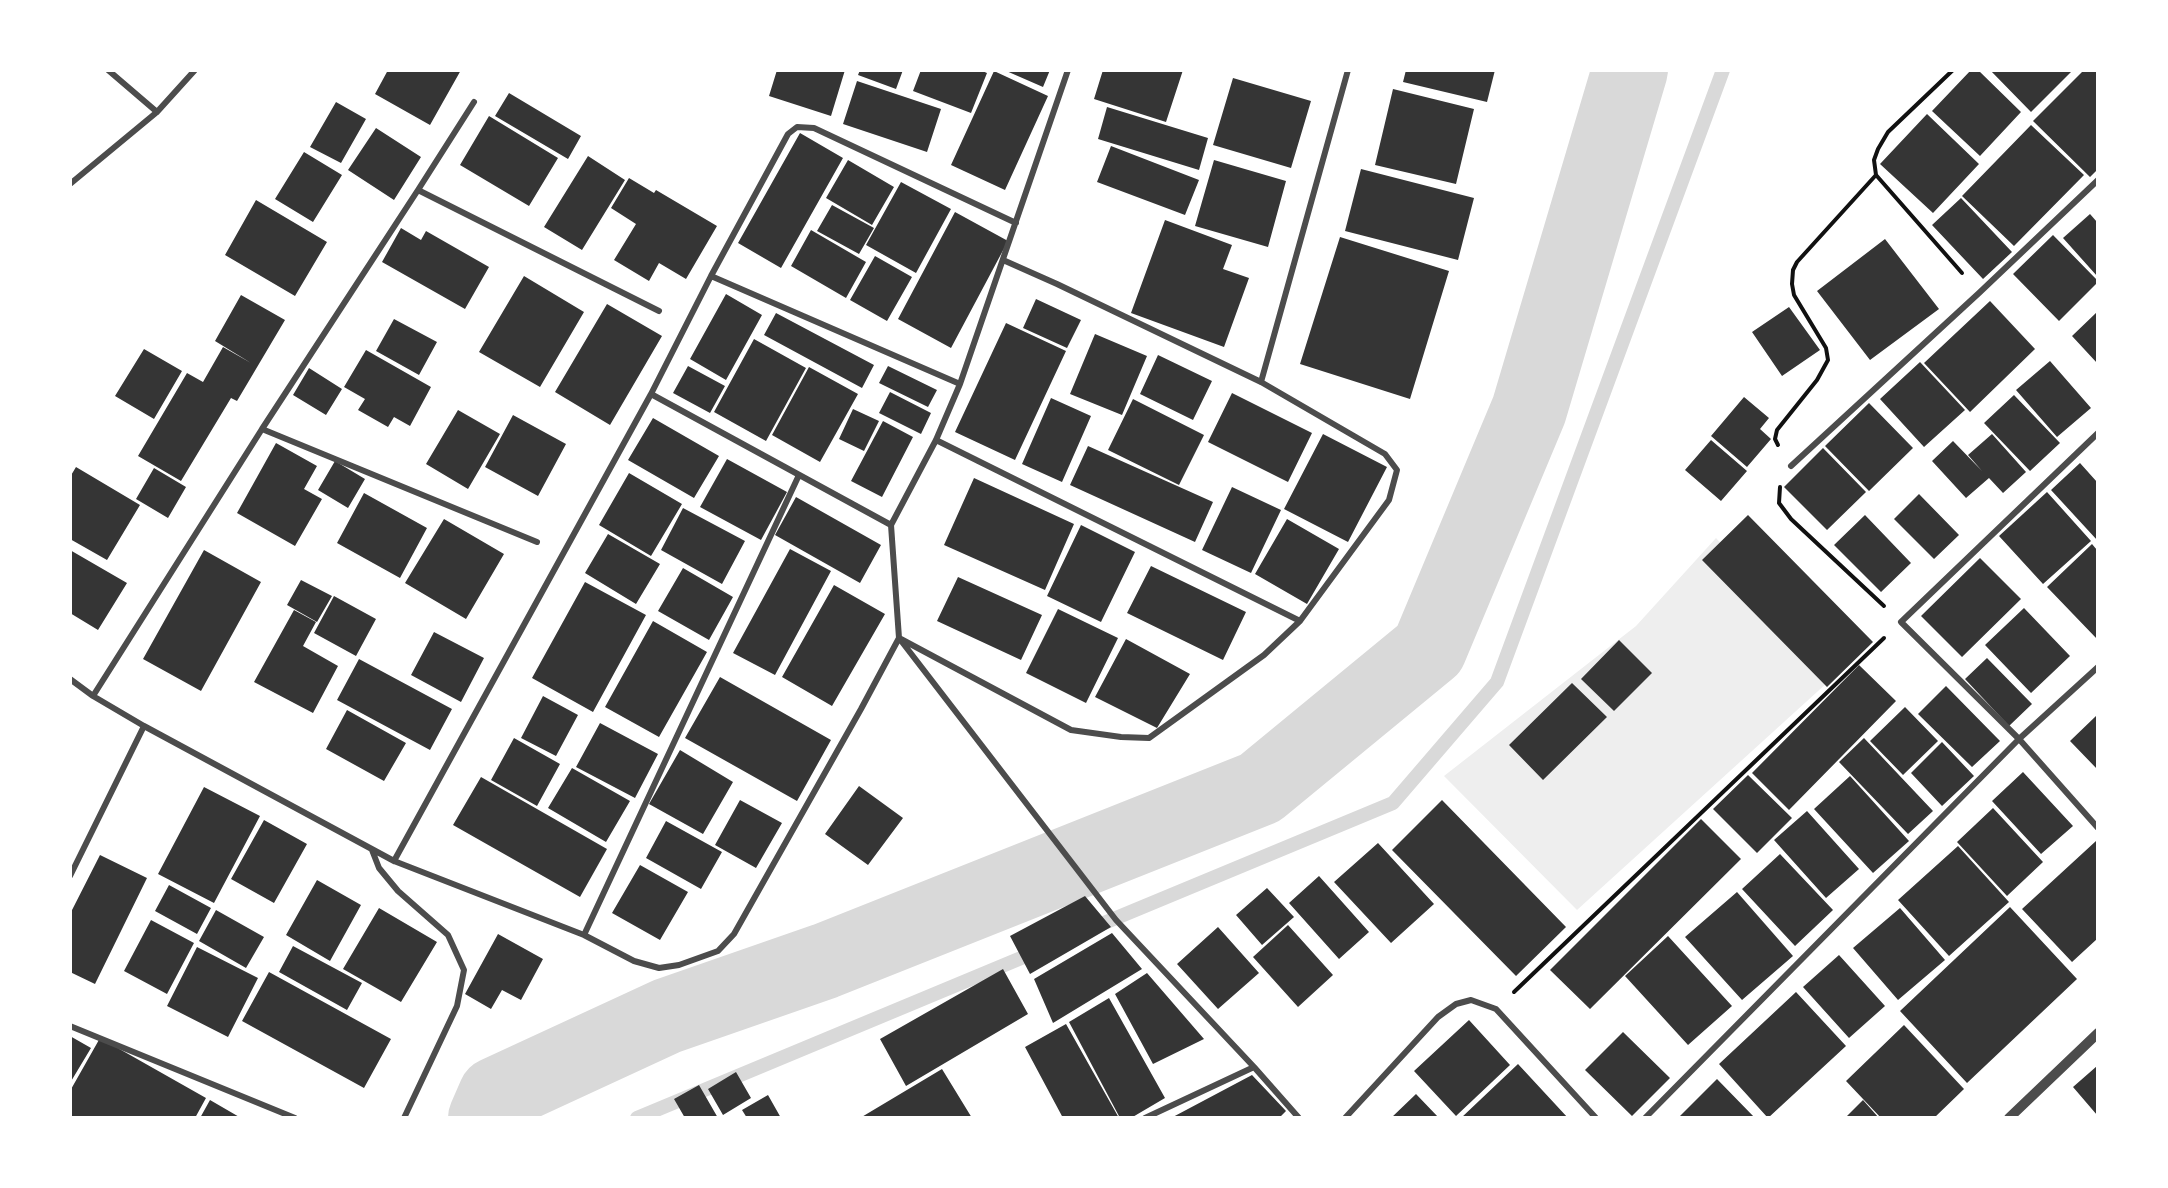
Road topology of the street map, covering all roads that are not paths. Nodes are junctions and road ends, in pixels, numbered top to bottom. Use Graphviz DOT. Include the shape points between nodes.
graph roads {
  1 [pos="108,70"];
  2 [pos="195,70"];
  3 [pos="1068,70"];
  4 [pos="1348,70"];
  5 [pos="474,102"];
  6 [pos="158,112"];
  7 [pos="2097,180"];
  8 [pos="70,184"];
  9 [pos="418,190"];
  10 [pos="1016,223"];
  11 [pos="1003,260"];
  12 [pos="711,276"];
  13 [pos="659,311"];
  14 [pos="1261,382"];
  15 [pos="960,384"];
  16 [pos="651,394"];
  17 [pos="262,429"];
  18 [pos="2097,433"];
  19 [pos="936,440"];
  20 [pos="1791,466"];
  21 [pos="799,475"];
  22 [pos="891,525"];
  23 [pos="537,543"];
  24 [pos="1300,621"];
  25 [pos="899,638"];
  26 [pos="2097,667"];
  27 [pos="70,679"];
  28 [pos="93,696"];
  29 [pos="144,726"];
  30 [pos="2019,739"];
  31 [pos="2097,828"];
  32 [pos="371,849"];
  33 [pos="394,861"];
  34 [pos="70,876"];
  35 [pos="584,935"];
  36 [pos="70,1026"];
  37 [pos="2097,1033"];
  38 [pos="1254,1067"];
  39 [pos="296,1118"];
  40 [pos="404,1118"];
  41 [pos="1145,1118"];
  42 [pos="1299,1118"];
  43 [pos="1345,1118"];
  44 [pos="1596,1118"];
  45 [pos="1645,1118"];
  46 [pos="2009,1118"];
  1 -- 6 [label="street"];
  2 -- 6 [label="street"];
  3 -- 10 [label="street"];
  4 -- 14 [label="street"];
  5 -- 9 [label="street"];
  6 -- 8 [label="street"];
  7 -- 20 [label="street"];
  9 -- 13 [label="street"];
  9 -- 17 [label="street"];
  10 -- 11 [label="street"];
  10 -- 12 [label="street" via="814,128 797,127 788,134"];
  11 -- 14 [label="street"];
  11 -- 15 [label="street"];
  12 -- 15 [label="street"];
  12 -- 16 [label="street"];
  14 -- 24 [label="street" via="1385,454 1396,470 1389,500"];
  15 -- 19 [label="street"];
  16 -- 21 [label="street"];
  16 -- 33 [label="street"];
  17 -- 23 [label="street"];
  17 -- 28 [label="street"];
  18 -- 30 [label="street" via="1901,622"];
  19 -- 22 [label="street"];
  19 -- 24 [label="street"];
  21 -- 22 [label="street"];
  21 -- 35 [label="street"];
  22 -- 25 [label="street"];
  24 -- 25 [label="street" via="1264,655 1149,738 1071,730"];
  25 -- 35 [label="street" via="734,934 718,951 658,968 634,961"];
  25 -- 38 [label="street" via="1116,920"];
  26 -- 30 [label="street"];
  27 -- 28 [label="street"];
  28 -- 29 [label="street"];
  29 -- 32 [label="street"];
  29 -- 34 [label="street"];
  30 -- 31 [label="street"];
  30 -- 45 [label="street"];
  32 -- 33 [label="street"];
  32 -- 40 [label="street" via="378,868 398,891 448,935 464,970 457,1006"];
  33 -- 35 [label="street"];
  36 -- 39 [label="street"];
  37 -- 46 [label="street"];
  38 -- 41 [label="street"];
  38 -- 42 [label="street"];
  43 -- 44 [label="street" via="1438,1017 1456,1004 1471,1000 1496,1009"];
}
